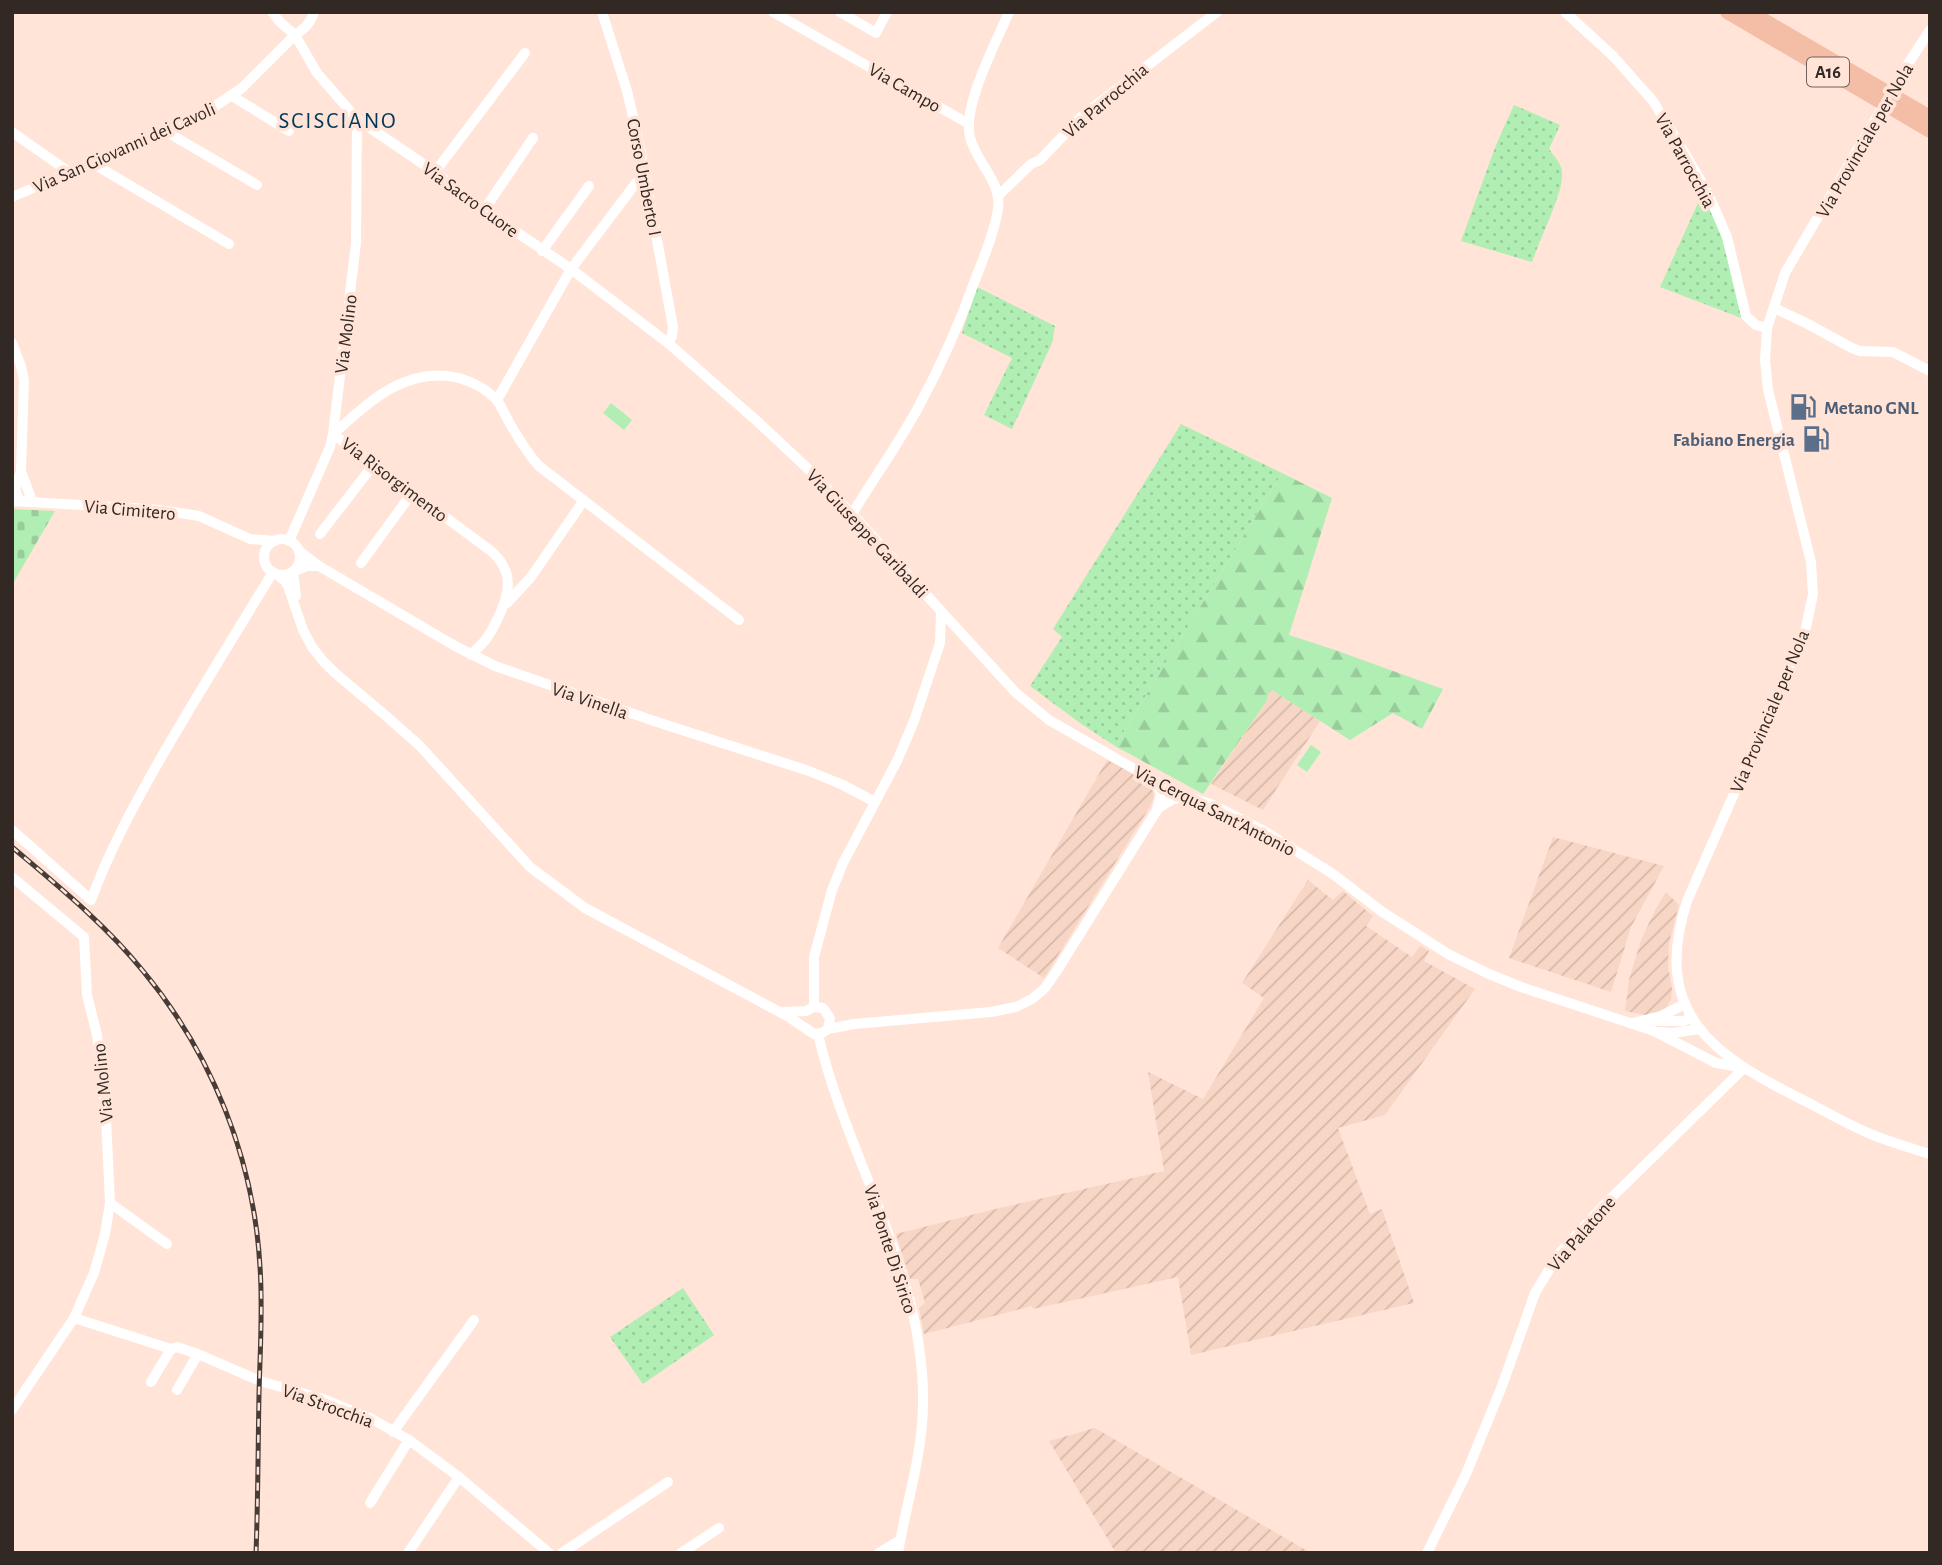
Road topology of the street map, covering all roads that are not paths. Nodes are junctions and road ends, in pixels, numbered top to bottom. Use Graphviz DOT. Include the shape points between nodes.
graph roads {
  1 [pos="272,12"];
  2 [pos="314,12"];
  3 [pos="602,12"];
  4 [pos="773,12"];
  5 [pos="841,12"];
  6 [pos="887,12"];
  7 [pos="1009,12"];
  8 [pos="1217,12"];
  9 [pos="1565,12"];
  10 [pos="1727,12"];
  11 [pos="1752,12"];
  12 [pos="1930,30"];
  13 [pos="295,35"];
  14 [pos="525,53"];
  15 [pos="232,96"];
  16 [pos="1930,107"];
  17 [pos="1930,117"];
  18 [pos="357,119"];
  19 [pos="969,124"];
  20 [pos="289,131"];
  21 [pos="12,132"];
  22 [pos="167,132"];
  23 [pos="1930,132"];
  24 [pos="533,138"];
  25 [pos="92,163"];
  26 [pos="69,172"];
  27 [pos="435,172"];
  28 [pos="645,176"];
  29 [pos="257,185"];
  30 [pos="589,186"];
  31 [pos="999,195"];
  32 [pos="12,197"];
  33 [pos="484,210"];
  34 [pos="229,244"];
  35 [pos="542,251"];
  36 [pos="571,270"];
  37 [pos="1773,308"];
  38 [pos="1767,328"];
  39 [pos="12,343"];
  40 [pos="668,343"];
  41 [pos="1930,371"];
  42 [pos="497,400"];
  43 [pos="333,434"];
  44 [pos="373,464"];
  45 [pos="17,480"];
  46 [pos="412,492"];
  47 [pos="16,500"];
  48 [pos="584,500"];
  49 [pos="32,501"];
  50 [pos="852,514"];
  51 [pos="320,534"];
  52 [pos="243,536"];
  53 [pos="275,541"];
  54 [pos="289,541"];
  55 [pos="299,551"];
  56 [pos="265,560"];
  57 [pos="361,563"];
  58 [pos="319,566"];
  59 [pos="293,572"];
  60 [pos="274,573"];
  61 [pos="505,605"];
  62 [pos="941,611"];
  63 [pos="297,612"];
  64 [pos="738,620"];
  65 [pos="487,638"];
  66 [pos="471,655"];
  67 [pos="486,662"];
  68 [pos="1155,780"];
  69 [pos="1161,793"];
  70 [pos="1173,794"];
  71 [pos="875,802"];
  72 [pos="1157,810"];
  73 [pos="12,830"];
  74 [pos="12,877"];
  75 [pos="1685,1004"];
  76 [pos="810,1009"];
  77 [pos="826,1010"];
  78 [pos="780,1012"];
  79 [pos="1692,1018"];
  80 [pos="1646,1020"];
  81 [pos="854,1024"];
  82 [pos="1629,1024"];
  83 [pos="804,1028"];
  84 [pos="1700,1030"];
  85 [pos="1654,1031"];
  86 [pos="823,1032"];
  87 [pos="1744,1068"];
  88 [pos="1930,1154"];
  89 [pos="110,1203"];
  90 [pos="167,1244"];
  91 [pos="75,1318"];
  92 [pos="474,1320"];
  93 [pos="171,1349"];
  94 [pos="198,1354"];
  95 [pos="151,1382"];
  96 [pos="177,1390"];
  97 [pos="12,1410"];
  98 [pos="393,1432"];
  99 [pos="409,1440"];
  100 [pos="458,1477"];
  101 [pos="668,1482"];
  102 [pos="370,1503"];
  103 [pos="719,1528"];
  104 [pos="900,1540"];
  105 [pos="408,1553"];
  106 [pos="549,1553"];
  107 [pos="562,1553"];
  108 [pos="681,1553"];
  109 [pos="879,1553"];
  110 [pos="898,1553"];
  111 [pos="1427,1553"];
  1 -- 13 [label="street, Via Sacro Cuore"];
  2 -- 13 [label="street, Via San Giovanni dei Cavoli"];
  3 -- 28 [label="street, Corso Umberto I" via="627,90"];
  4 -- 19 [label="street, Via Campo"];
  5 -- 6 [label="street, Via Campo" via="876,33"];
  7 -- 19 [label="street" via="971,106"];
  8 -- 31 [label="street, Via Parrocchia" via="1082,116"];
  9 -- 38 [label="street, Via Parrocchia" via="1653,101 1713,204 1727,237 1746,316"];
  10 -- 23 [label="highway, A16"];
  11 -- 16 [label="highway"];
  11 -- 17 [label="highway, A16"];
  12 -- 37 [label="street, Via Provinciale per Nola" via="1785,273"];
  13 -- 15 [label="street, Via San Giovanni dei Cavoli"];
  13 -- 18 [label="street, Via Sacro Cuore" via="317,74"];
  14 -- 27 [label="street"];
  15 -- 20 [label="street"];
  15 -- 22 [label="street, Via San Giovanni dei Cavoli"];
  18 -- 27 [label="street, Via Sacro Cuore"];
  18 -- 43 [label="street, Via Molino" via="356,243"];
  19 -- 31 [label="street" via="972,146"];
  21 -- 26 [label="street"];
  22 -- 25 [label="street, Via San Giovanni dei Cavoli"];
  22 -- 29 [label="street"];
  24 -- 33 [label="street"];
  25 -- 26 [label="street, Via San Giovanni dei Cavoli"];
  25 -- 34 [label="street"];
  26 -- 32 [label="street, Via San Giovanni dei Cavoli"];
  27 -- 33 [label="street, Via Sacro Cuore"];
  28 -- 36 [label="street"];
  28 -- 40 [label="street, Corso Umberto I" via="673,327"];
  30 -- 35 [label="street"];
  31 -- 50 [label="street" via="993,230 958,327 919,406"];
  33 -- 35 [label="street, Via Sacro Cuore"];
  35 -- 36 [label="street, Via Sacro Cuore"];
  36 -- 40 [label="street, Via Sacro Cuore"];
  36 -- 42 [label="street"];
  37 -- 38 [label="street, Via Provinciale per Nola"];
  37 -- 41 [label="street" via="1852,348 1892,352"];
  38 -- 75 [label="street, Via Provinciale per Nola" via="1768,390 1805,533 1813,594 1805,632 1682,915 1675,954"];
  39 -- 45 [label="street" via="24,380"];
  40 -- 50 [label="street, Via Giuseppe Garibaldi"];
  42 -- 43 [label="street, Via Risorgimento" via="471,382 424,375 381,394"];
  42 -- 48 [label="street, Via Risorgimento" via="529,455"];
  43 -- 44 [label="street, Via Risorgimento"];
  43 -- 54 [label="street, Via Molino"];
  44 -- 46 [label="street, Via Risorgimento"];
  44 -- 51 [label="street"];
  45 -- 47 [label="street"];
  45 -- 49 [label="street"];
  46 -- 57 [label="street"];
  46 -- 61 [label="street, Via Risorgimento" via="499,558 507,575"];
  47 -- 49 [label="street, Via Cimitero"];
  48 -- 61 [label="street" via="531,577"];
  48 -- 64 [label="street, Via Risorgimento"];
  49 -- 52 [label="street, Via Cimitero" via="200,516"];
  50 -- 62 [label="street, Via Giuseppe Garibaldi"];
  52 -- 53 [label="street"];
  52 -- 56 [label="street"];
  53 -- 54 [label="street"];
  53 -- 56 [label="street"];
  54 -- 55 [label="street"];
  55 -- 58 [label="street, Via Vinella"];
  55 -- 59 [label="street"];
  56 -- 60 [label="street"];
  58 -- 59 [label="street"];
  58 -- 66 [label="street, Via Vinella"];
  59 -- 60 [label="street"];
  59 -- 63 [label="street"];
  60 -- 63 [label="street" via="288,586"];
  60 -- 73 [label="street" via="124,824 91,900"];
  61 -- 65 [label="street, Via Risorgimento"];
  62 -- 68 [label="street, Via Cerqua Sant'Antonio" via="1015,692 1049,720"];
  62 -- 71 [label="street, Via Giuseppe Garibaldi" via="940,643 929,680 897,761"];
  63 -- 78 [label="street" via="323,661 420,746 530,867 585,908"];
  65 -- 66 [label="street"];
  65 -- 67 [label="street"];
  66 -- 67 [label="street, Via Vinella"];
  67 -- 71 [label="street, Via Vinella" via="809,771"];
  68 -- 69 [label="street"];
  68 -- 70 [label="street, Via Cerqua Sant'Antonio"];
  69 -- 70 [label="street"];
  69 -- 72 [label="street"];
  70 -- 72 [label="street"];
  70 -- 82 [label="street, Via Cerqua Sant'Antonio" via="1213,805 1264,831 1448,954 1510,983"];
  71 -- 76 [label="street, Via Giuseppe Garibaldi" via="832,890 814,957"];
  72 -- 81 [label="street" via="1051,980 1032,999 991,1012"];
  74 -- 89 [label="street, Via Molino" via="84,937 87,995 97,1035 106,1117"];
  75 -- 79 [label="street, Via Provinciale per Nola"];
  75 -- 80 [label="street"];
  76 -- 77 [label="street"];
  76 -- 78 [label="street"];
  76 -- 83 [label="street" via="802,1020"];
  77 -- 81 [label="street"];
  77 -- 86 [label="street, Via Ponte Di Sirico" via="830,1018"];
  78 -- 83 [label="street"];
  79 -- 80 [label="street"];
  79 -- 84 [label="street, Via Provinciale per Nola"];
  80 -- 82 [label="street"];
  81 -- 86 [label="street"];
  82 -- 85 [label="street, Via Cerqua Sant'Antonio"];
  83 -- 86 [label="street" via="810,1033"];
  84 -- 85 [label="street, Via Cerqua Sant'Antonio"];
  84 -- 87 [label="street, Via Provinciale per Nola"];
  85 -- 87 [label="street, Via Cerqua Sant'Antonio" via="1716,1063"];
  86 -- 104 [label="street, Via Ponte Di Sirico" via="830,1080 889,1231 920,1351 922,1434"];
  87 -- 88 [label="street" via="1865,1132"];
  87 -- 111 [label="street, Via Palatone" via="1558,1255 1535,1293 1466,1474"];
  89 -- 90 [label="street"];
  89 -- 91 [label="street, Via Molino" via="94,1273"];
  91 -- 93 [label="street, Via Strocchia"];
  91 -- 97 [label="street, Via Molino"];
  92 -- 98 [label="street"];
  93 -- 94 [label="street, Via Strocchia"];
  93 -- 95 [label="street"];
  94 -- 96 [label="street"];
  94 -- 98 [label="street, Via Strocchia" via="260,1381 323,1399"];
  98 -- 99 [label="street, Via Strocchia"];
  99 -- 100 [label="street, Via Strocchia"];
  99 -- 102 [label="street"];
  100 -- 105 [label="street"];
  100 -- 106 [label="street, Via Strocchia"];
  101 -- 107 [label="street"];
  103 -- 108 [label="street"];
  104 -- 109 [label="street"];
  104 -- 110 [label="street, Via Ponte Di Sirico"];
}
